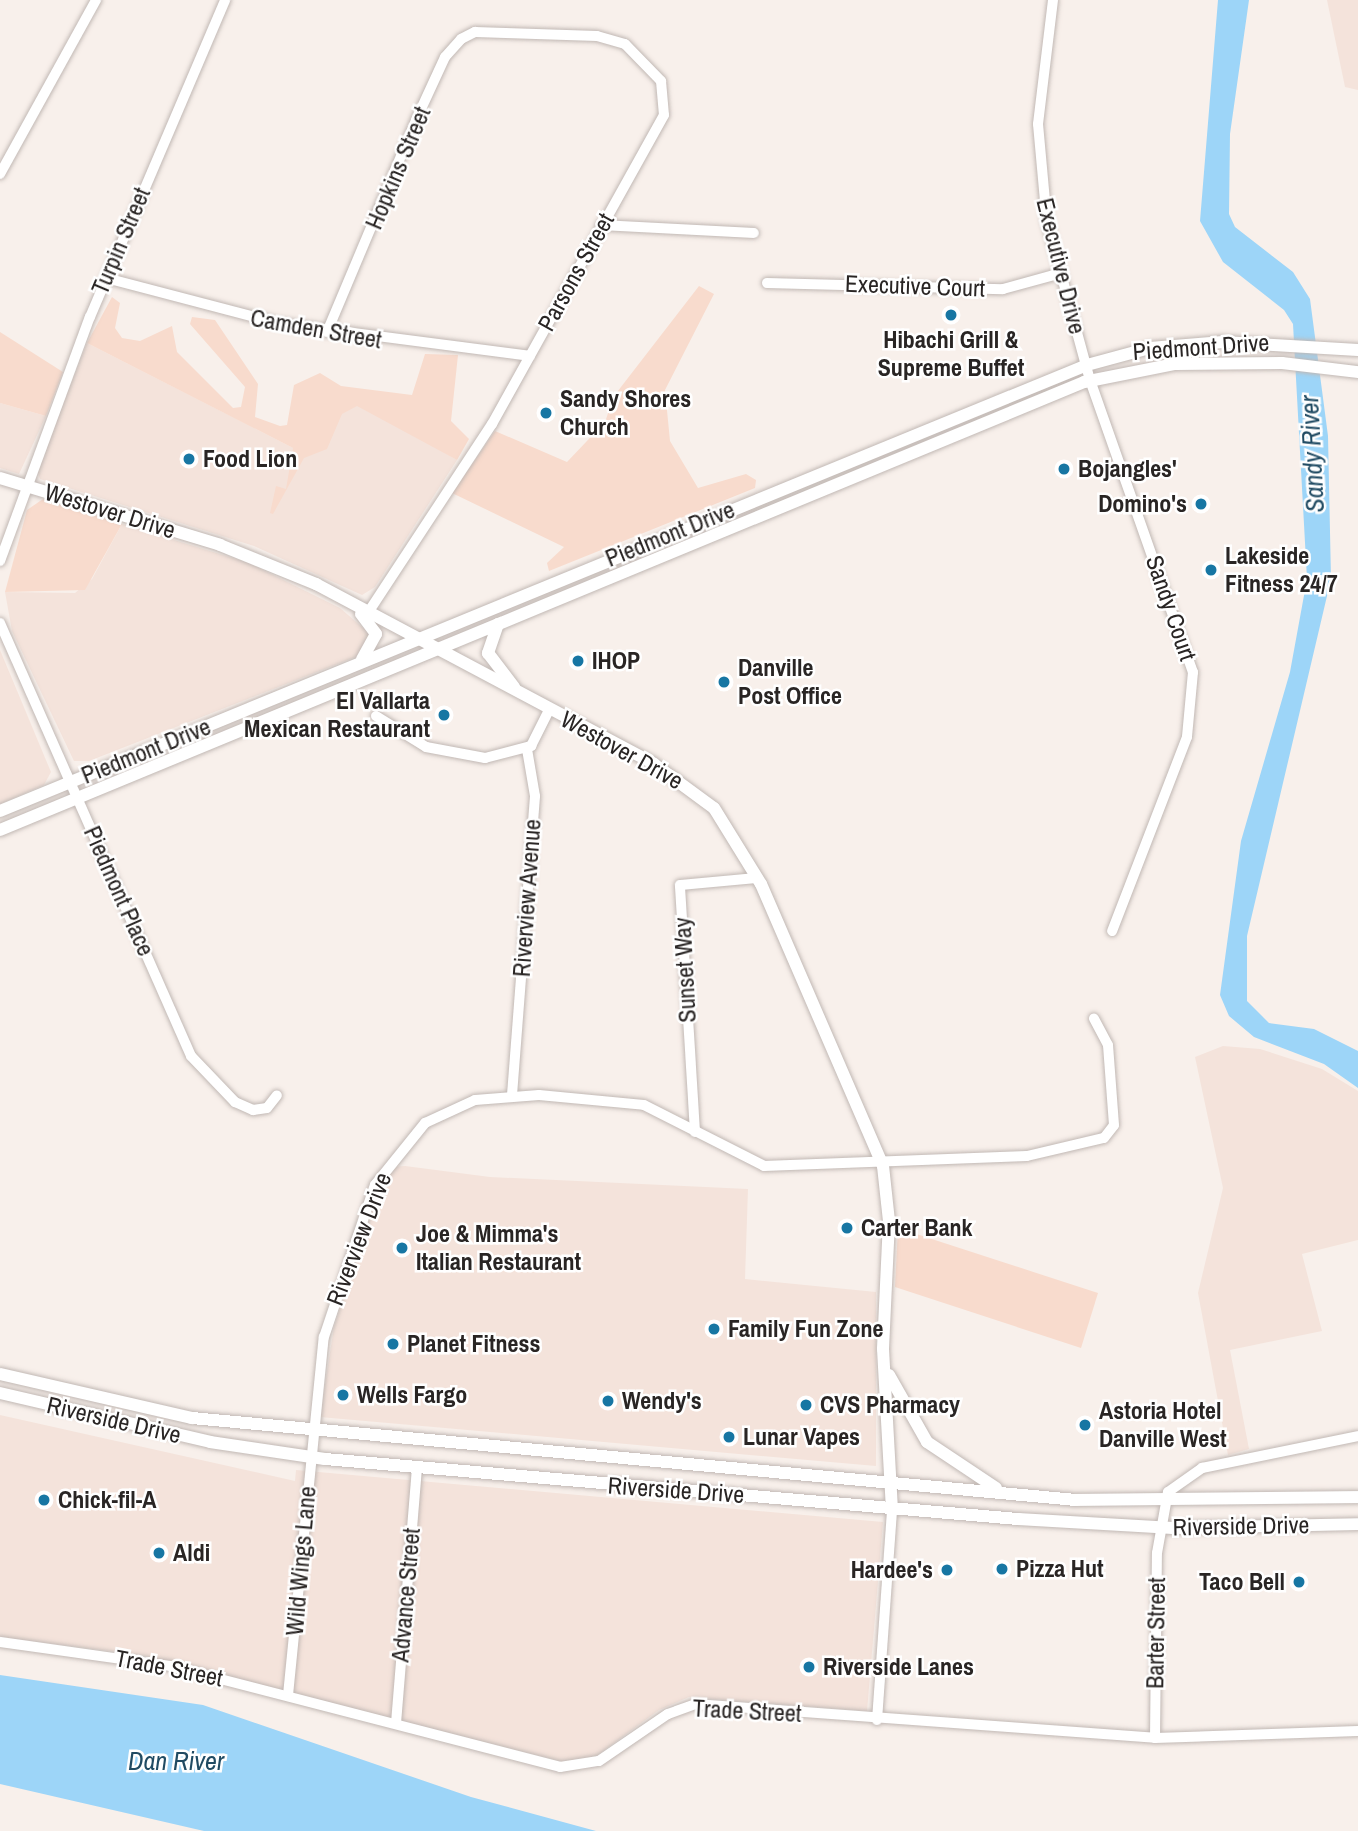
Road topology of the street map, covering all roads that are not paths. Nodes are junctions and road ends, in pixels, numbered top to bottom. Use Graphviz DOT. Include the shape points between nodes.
graph roads {
  1 [pos="96,0"];
  2 [pos="225,0"];
  3 [pos="1053,0"];
  4 [pos="494,32"];
  5 [pos="0,174"];
  6 [pos="601,225"];
  7 [pos="754,233"];
  8 [pos="1061,273"];
  9 [pos="106,278"];
  10 [pos="767,283"];
  11 [pos="327,332"];
  12 [pos="1358,350"];
  13 [pos="530,356"];
  14 [pos="1087,365"];
  15 [pos="1358,372"];
  16 [pos="1090,380"];
  17 [pos="0,478"];
  18 [pos="25,486"];
  19 [pos="0,561"];
  20 [pos="351,603"];
  21 [pos="368,612"];
  22 [pos="0,623"];
  23 [pos="498,624"];
  24 [pos="416,639"];
  25 [pos="436,649"];
  26 [pos="359,663"];
  27 [pos="524,697"];
  28 [pos="549,710"];
  29 [pos="376,716"];
  30 [pos="527,749"];
  31 [pos="69,783"];
  32 [pos="78,798"];
  33 [pos="0,811"];
  34 [pos="0,830"];
  35 [pos="757,878"];
  36 [pos="1112,931"];
  37 [pos="1094,1019"];
  38 [pos="278,1095"];
  39 [pos="512,1095"];
  40 [pos="695,1132"];
  41 [pos="883,1166"];
  42 [pos="886,1365"];
  43 [pos="0,1374"];
  44 [pos="0,1393"];
  45 [pos="313,1428"];
  46 [pos="1358,1436"];
  47 [pos="310,1457"];
  48 [pos="417,1468"];
  49 [pos="890,1482"];
  50 [pos="1009,1493"];
  51 [pos="1358,1497"];
  52 [pos="1162,1502"];
  53 [pos="892,1509"];
  54 [pos="1358,1524"];
  55 [pos="1160,1527"];
  56 [pos="0,1642"];
  57 [pos="288,1695"];
  58 [pos="877,1720"];
  59 [pos="396,1723"];
  60 [pos="1358,1731"];
  61 [pos="1155,1738"];
  1 -- 5 [label="street"];
  2 -- 9 [label="street, Turpin Street"];
  3 -- 8 [label="street, Executive Drive" via="1038,124 1042,198"];
  4 -- 6 [label="street, Parsons Street" via="611,39 636,54 661,81 664,115"];
  4 -- 11 [label="street, Hopkins Street" via="467,35 445,57"];
  6 -- 7 [label="street"];
  6 -- 13 [label="street, Parsons Street"];
  8 -- 10 [label="street, Executive Court" via="1003,289"];
  8 -- 14 [label="street, Executive Drive"];
  9 -- 11 [label="street, Camden Street" via="187,304"];
  9 -- 18 [label="street, Turpin Street"];
  11 -- 13 [label="street, Camden Street"];
  12 -- 14 [label="main road, Piedmont Drive" via="1223,341 1150,348"];
  13 -- 21 [label="street, Parsons Street"];
  14 -- 16 [label="street, Sandy Court"];
  14 -- 24 [label="main road, Piedmont Drive"];
  15 -- 16 [label="main road, Piedmont Drive" via="1234,363 1175,365"];
  16 -- 23 [label="main road, Piedmont Drive"];
  16 -- 36 [label="street, Sandy Court" via="1189,653 1194,691 1187,737"];
  17 -- 18 [label="main road, Westover Drive"];
  18 -- 19 [label="street"];
  18 -- 20 [label="main road, Westover Drive" via="220,545"];
  20 -- 21 [label="main road, Westover Drive"];
  20 -- 26 [label="main road" via="376,634"];
  21 -- 24 [label="main road, Westover Drive"];
  22 -- 31 [label="street, Piedmont Place"];
  23 -- 25 [label="main road, Piedmont Drive"];
  23 -- 27 [label="main road" via="488,643 491,663"];
  24 -- 25 [label="main road, Westover Drive"];
  24 -- 26 [label="main road, Piedmont Drive"];
  25 -- 27 [label="main road, Westover Drive"];
  25 -- 32 [label="main road, Piedmont Drive"];
  26 -- 31 [label="main road, Piedmont Drive"];
  27 -- 28 [label="main road, Westover Drive"];
  28 -- 30 [label="street" via="543,730"];
  28 -- 35 [label="main road, Westover Drive" via="697,792 727,823"];
  29 -- 30 [label="street" via="411,740 444,752 485,758"];
  30 -- 39 [label="street, Riverview Avenue" via="535,796"];
  31 -- 32 [label="street, Piedmont Place"];
  31 -- 33 [label="main road, Piedmont Drive"];
  32 -- 34 [label="main road, Piedmont Drive"];
  32 -- 38 [label="street, Piedmont Place" via="191,1056 235,1102 253,1110 267,1108"];
  35 -- 40 [label="street, Sunset Way" via="680,885"];
  35 -- 41 [label="main road, Westover Drive"];
  37 -- 41 [label="street, Riverview Drive" via="1108,1045 1115,1118 1109,1134 1027,1156"];
  39 -- 40 [label="street, Riverview Drive" via="628,1101"];
  39 -- 45 [label="street, Riverview Drive" via="440,1114 383,1170 324,1337"];
  40 -- 41 [label="street, Riverview Drive" via="764,1166"];
  41 -- 42 [label="main road, Westover Drive" via="889,1221"];
  42 -- 49 [label="main road, Westover Drive"];
  42 -- 50 [label="main road" via="927,1442 971,1476"];
  43 -- 45 [label="main road, Riverside Drive" via="192,1418"];
  44 -- 47 [label="main road, Riverside Drive" via="210,1442"];
  45 -- 47 [label="street, Wild Wings Lane"];
  45 -- 49 [label="main road, Riverside Drive"];
  46 -- 52 [label="street" via="1198,1470 1178,1481"];
  47 -- 48 [label="main road, Riverside Drive"];
  47 -- 57 [label="street, Wild Wings Lane"];
  48 -- 53 [label="main road, Riverside Drive"];
  48 -- 59 [label="street, Advance Street"];
  49 -- 50 [label="main road, Riverside Drive"];
  49 -- 53 [label="main road, Westover Drive"];
  50 -- 52 [label="main road, Riverside Drive"];
  51 -- 52 [label="main road, Riverside Drive"];
  52 -- 55 [label="street, Barter Street"];
  53 -- 55 [label="main road, Riverside Drive"];
  53 -- 58 [label="street"];
  54 -- 55 [label="main road, Riverside Drive"];
  55 -- 61 [label="street, Barter Street"];
  56 -- 57 [label="street, Trade Street" via="170,1666"];
  57 -- 59 [label="street, Trade Street"];
  58 -- 59 [label="street, Trade Street" via="695,1704 667,1714 611,1755 576,1767 481,1749"];
  58 -- 61 [label="street, Trade Street"];
  60 -- 61 [label="street, Trade Street"];
}
